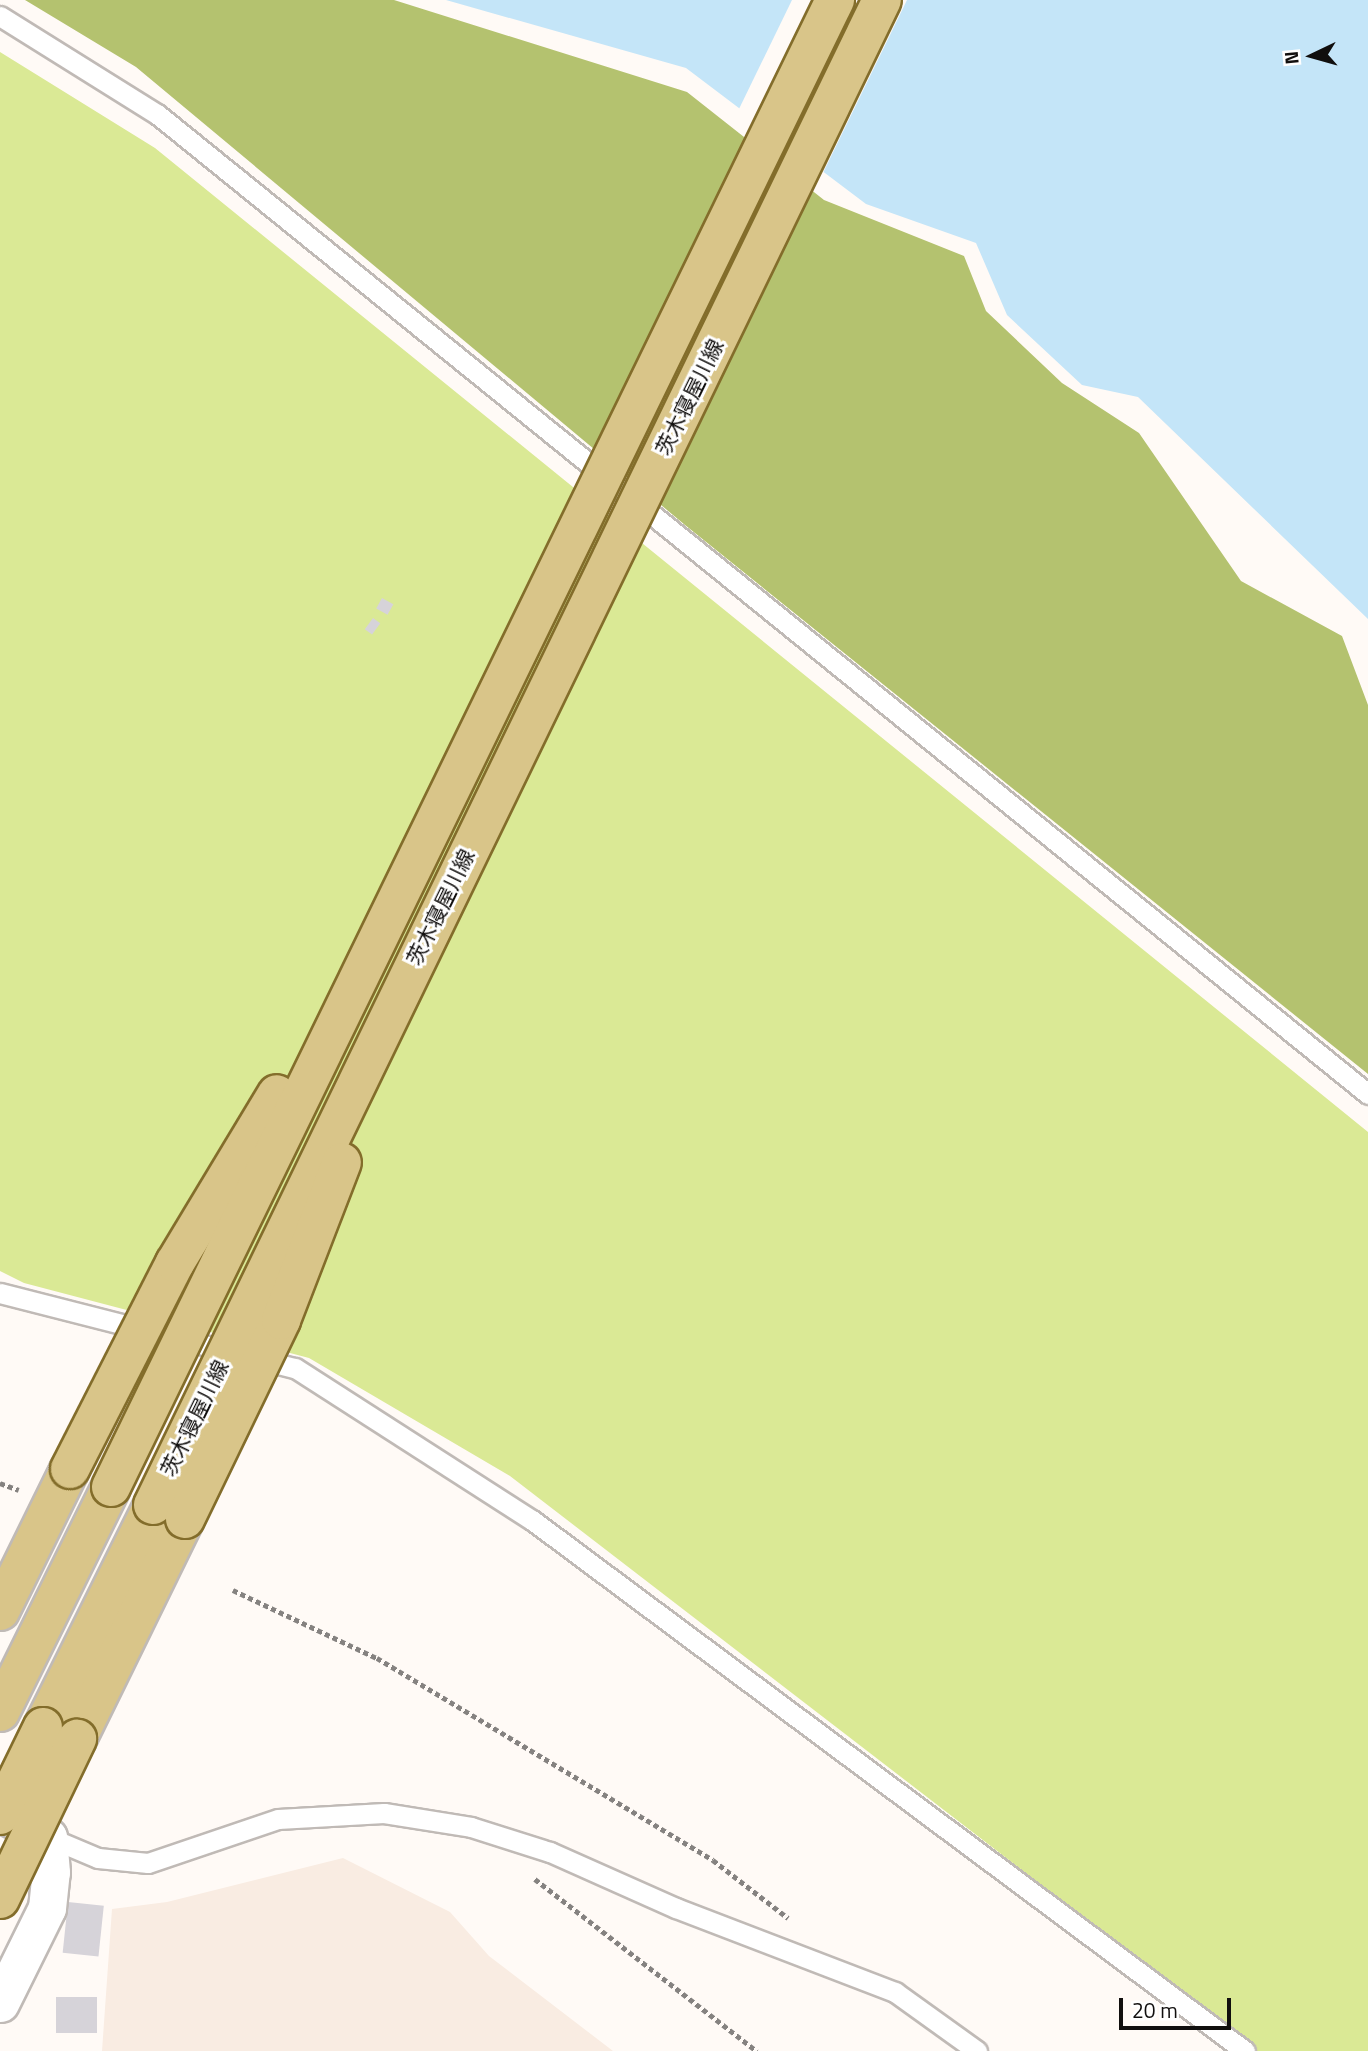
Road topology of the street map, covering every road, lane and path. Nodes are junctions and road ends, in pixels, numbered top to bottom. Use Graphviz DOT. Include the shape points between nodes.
graph roads {
  1 [pos="835,0"];
  2 [pos="882,0"];
  3 [pos="0,16"];
  4 [pos="404,883"];
  5 [pos="1368,1094"];
  6 [pos="0,1293"];
  7 [pos="233,1590"];
  8 [pos="0,1611"];
  9 [pos="1,1710"];
  10 [pos="60,1733"];
  11 [pos="0,1814"];
  12 [pos="48,1837"];
  13 [pos="533,1878"];
  14 [pos="0,1899"];
  15 [pos="795,1923"];
  16 [pos="0,2003"];
  17 [pos="757,2051"];
  18 [pos="976,2051"];
  19 [pos="1245,2051"];
  1 -- 4 [label="main road, 茨木寝屋川線, bridge"];
  2 -- 10 [label="main road, 茨木寝屋川線, bridge" via="441,906 169,1512"];
  3 -- 5 [label="lane" via="156,114"];
  4 -- 8 [label="main road, bridge" via="175,1263"];
  4 -- 9 [label="main road, 茨木寝屋川線, bridge"];
  6 -- 19 [label="lane" via="295,1368 532,1520"];
  7 -- 15 [label="path" via="377,1658 713,1860"];
  10 -- 11 [label="main road, bridge"];
  10 -- 14 [label="main road, bridge"];
  11 -- 12 [label="street"];
  12 -- 16 [label="street" via="47,1908"];
  12 -- 18 [label="lane" via="98,1858 148,1863 278,1819 384,1813 471,1827 550,1852 676,1908 895,1992"];
  13 -- 17 [label="path"];
}
